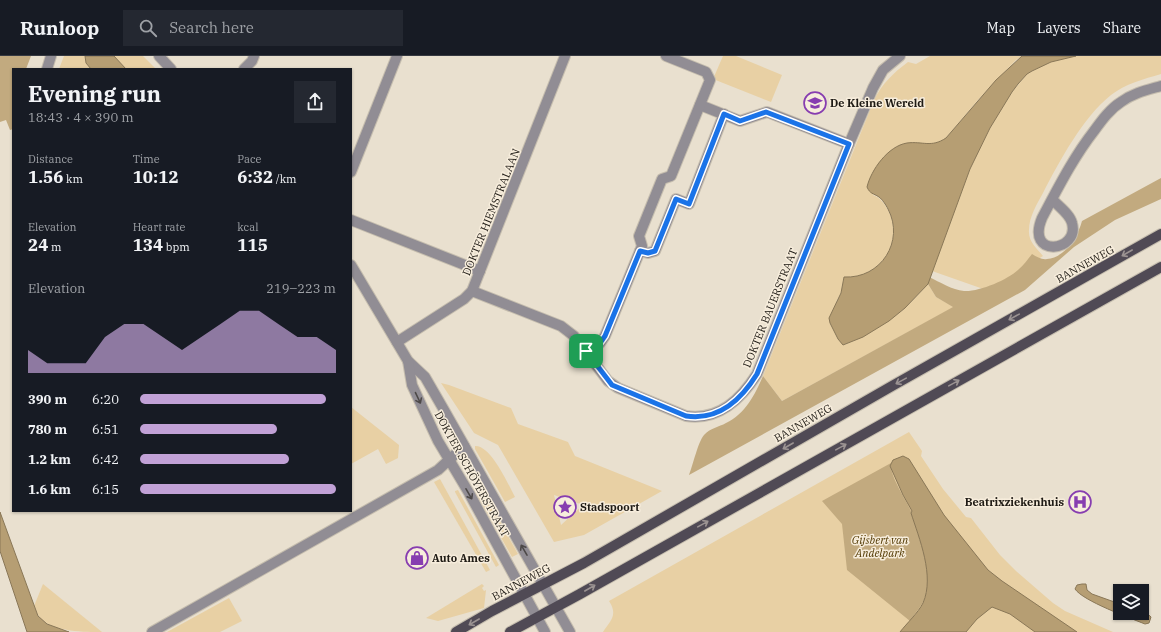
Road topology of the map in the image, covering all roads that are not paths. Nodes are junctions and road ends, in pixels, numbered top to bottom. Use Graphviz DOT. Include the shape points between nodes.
graph roads {
  1 [pos="51,56"];
  2 [pos="158,56"];
  3 [pos="254,56"];
  4 [pos="397,56"];
  5 [pos="565,56"];
  6 [pos="666,56"];
  7 [pos="900,56"];
  8 [pos="47,68"];
  9 [pos="170,68"];
  10 [pos="245,68"];
  11 [pos="1161,86"];
  12 [pos="700,105"];
  13 [pos="724,114"];
  14 [pos="849,144"];
  15 [pos="352,169"];
  16 [pos="1052,199"];
  17 [pos="352,220"];
  18 [pos="1161,234"];
  19 [pos="640,251"];
  20 [pos="352,267"];
  21 [pos="1161,267"];
  22 [pos="480,271"];
  23 [pos="472,291"];
  24 [pos="397,342"];
  25 [pos="586,351"];
  26 [pos="408,361"];
  27 [pos="464,446"];
  28 [pos="449,460"];
  29 [pos="543,584"];
  30 [pos="524,594"];
  31 [pos="556,607"];
  32 [pos="537,617"];
  33 [pos="152,632"];
  34 [pos="456,632"];
  35 [pos="510,632"];
  36 [pos="545,632"];
  37 [pos="570,632"];
  1 -- 8 [label="street"];
  2 -- 9 [label="street"];
  3 -- 10 [label="street"];
  4 -- 15 [label="street"];
  5 -- 22 [label="street, DOKTER HIEMSTRALAAN"];
  6 -- 12 [label="street" via="706,72 710,80"];
  7 -- 14 [label="street, DOKTER BAUERSTRAAT" via="883,70 878,78"];
  11 -- 16 [label="street" via="1133,95 1110,110 1082,146"];
  12 -- 13 [label="street"];
  12 -- 19 [label="street" via="671,176 662,179 640,236"];
  13 -- 14 [label="street" via="740,121 766,112"];
  13 -- 19 [label="street" via="689,204 676,199 655,251"];
  14 -- 25 [label="street, DOKTER BAUERSTRAAT" via="757,374 749,387 732,404 707,416 686,416 612,385"];
  16 -- 16 [label="street" via="1038,230 1046,245 1056,247 1062,245 1070,236 1072,223"];
  17 -- 22 [label="street"];
  18 -- 29 [label="main road, BANNEWEG, one-way"];
  19 -- 25 [label="street" via="605,336 600,343"];
  20 -- 24 [label="street, DOKTER SCHÖYERSTRAAT"];
  31 -- 21 [label="main road, one-way"];
  22 -- 23 [label="street, DOKTER HIEMSTRALAAN"];
  23 -- 24 [label="street, DOKTER HIEMSTRALAAN" via="464,299"];
  23 -- 25 [label="street, DOKTER BAUERSTRAAT" via="561,326 574,336"];
  24 -- 26 [label="street, DOKTER SCHÖYERSTRAAT"];
  26 -- 27 [label="street, DOKTER SCHÖYERSTRAAT" via="425,377"];
  26 -- 28 [label="street, DOKTER SCHÖYERSTRAAT, one-way" via="412,385"];
  27 -- 28 [label="street"];
  29 -- 27 [label="street, DOKTER SCHÖYERSTRAAT, one-way"];
  28 -- 30 [label="street, DOKTER SCHÖYERSTRAAT, one-way"];
  28 -- 33 [label="street" via="438,470"];
  29 -- 30 [label="main road, BANNEWEG"];
  29 -- 31 [label="street, DOKTER SCHÖYERSTRAAT"];
  30 -- 32 [label="street, DOKTER SCHÖYERSTRAAT"];
  30 -- 34 [label="main road, BANNEWEG, one-way"];
  31 -- 32 [label="main road"];
  31 -- 37 [label="street, DOKTER SCHÖYERSTRAAT"];
  32 -- 35 [label="main road"];
  32 -- 36 [label="street, DOKTER SCHÖYERSTRAAT"];
}
